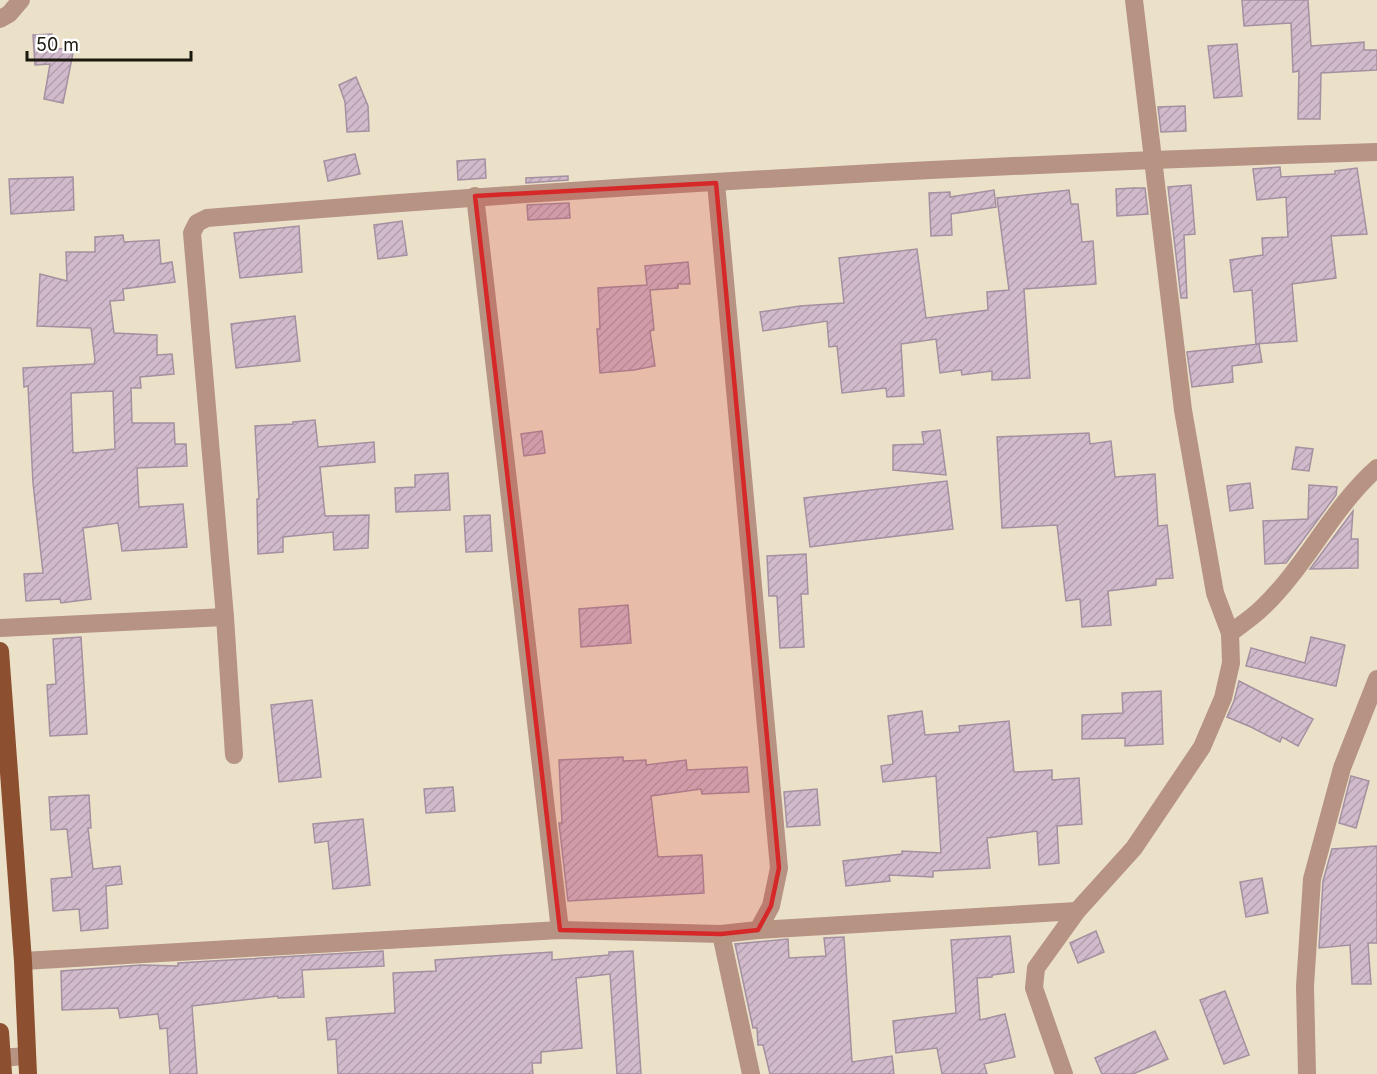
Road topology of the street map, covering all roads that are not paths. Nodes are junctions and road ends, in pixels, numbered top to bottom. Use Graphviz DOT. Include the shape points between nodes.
graph roads {
  1 [pos="21,0"];
  2 [pos="1134,0"];
  3 [pos="0,19"];
  4 [pos="1377,152"];
  5 [pos="1153,159"];
  6 [pos="716,183"];
  7 [pos="475,196"];
  8 [pos="1377,468"];
  9 [pos="225,617"];
  10 [pos="0,628"];
  11 [pos="1230,633"];
  12 [pos="0,651"];
  13 [pos="1377,679"];
  14 [pos="234,755"];
  15 [pos="1077,911"];
  16 [pos="560,930"];
  17 [pos="758,930"];
  18 [pos="721,934"];
  19 [pos="23,961"];
  20 [pos="0,1032"];
  21 [pos="1,1063"];
  22 [pos="27,1065"];
  23 [pos="751,1074"];
  24 [pos="1064,1074"];
  25 [pos="1307,1074"];
  1 -- 3 [label="street"];
  2 -- 5 [label="street"];
  4 -- 5 [label="street"];
  5 -- 6 [label="street"];
  5 -- 11 [label="street" via="1183,410 1215,593"];
  6 -- 7 [label="street"];
  6 -- 17 [label="street" via="779,868 771,906"];
  7 -- 9 [label="street" via="207,218 197,223 192,233"];
  7 -- 16 [label="street"];
  8 -- 11 [label="street" via="1348,498 1263,607"];
  9 -- 10 [label="street"];
  9 -- 14 [label="street"];
  11 -- 15 [label="street" via="1231,663 1224,698 1202,747 1134,848"];
  12 -- 19 [label="main road"];
  13 -- 25 [label="street" via="1342,768 1312,879 1305,986"];
  15 -- 17 [label="street"];
  15 -- 24 [label="street" via="1036,968 1034,988"];
  16 -- 18 [label="street"];
  16 -- 19 [label="street"];
  17 -- 18 [label="street"];
  18 -- 23 [label="street"];
  19 -- 22 [label="main road"];
  20 -- 21 [label="main road"];
  21 -- 22 [label="street"];
}
